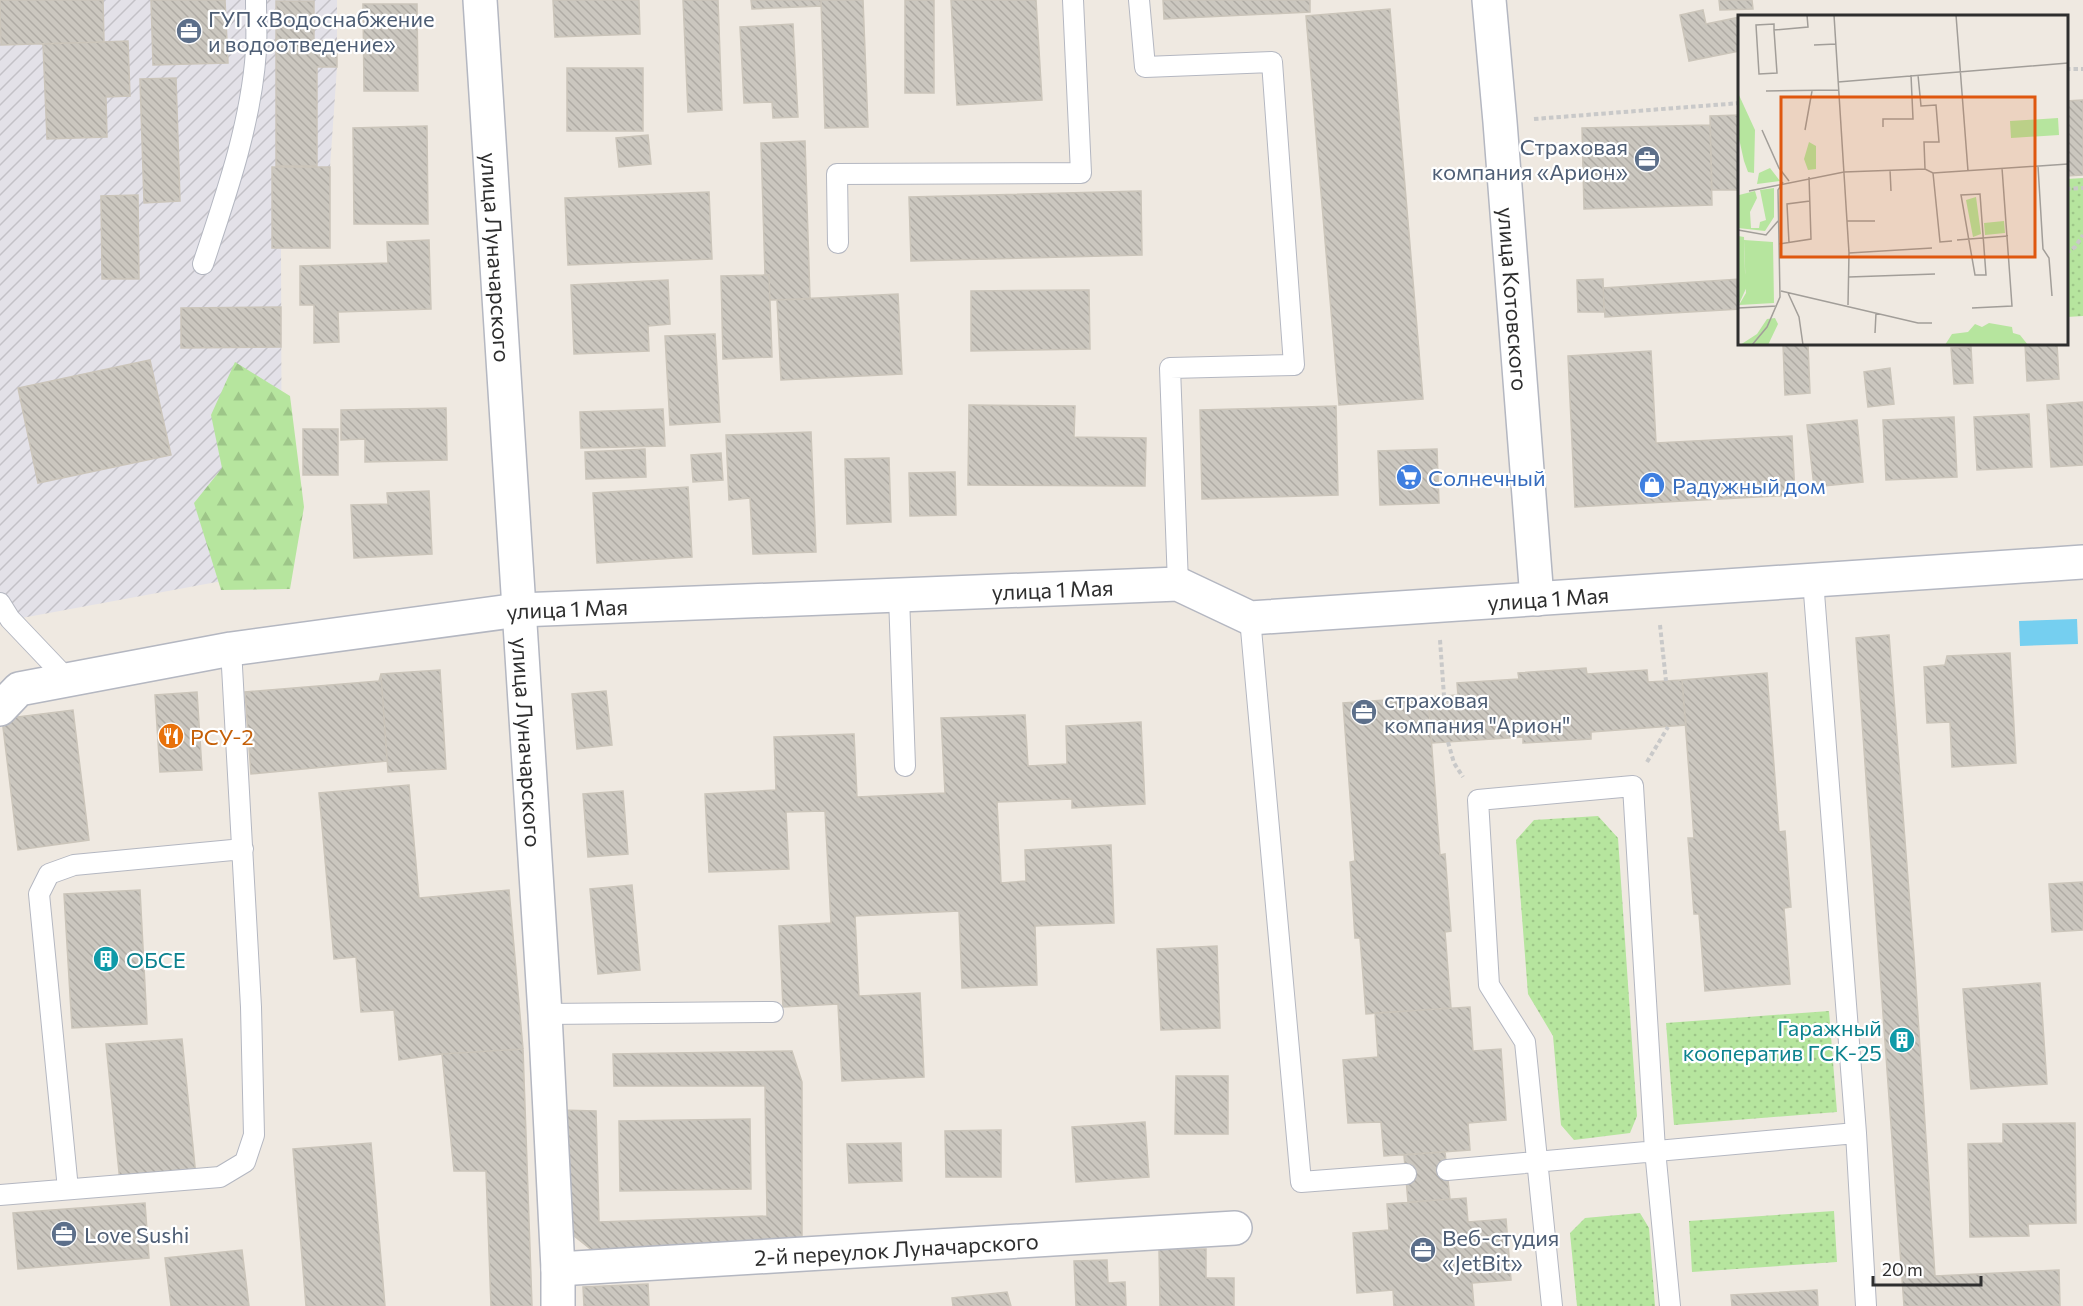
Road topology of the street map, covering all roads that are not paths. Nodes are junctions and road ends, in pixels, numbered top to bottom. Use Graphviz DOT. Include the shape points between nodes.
graph roads {
  1 [pos="256,0"];
  2 [pos="480,0"];
  3 [pos="1073,0"];
  4 [pos="1139,0"];
  5 [pos="1489,0"];
  6 [pos="838,243"];
  7 [pos="203,264"];
  8 [pos="2083,562"];
  9 [pos="1813,580"];
  10 [pos="1178,584"];
  11 [pos="899,596"];
  12 [pos="1537,599"];
  13 [pos="0,603"];
  14 [pos="519,610"];
  15 [pos="1250,618"];
  16 [pos="231,649"];
  17 [pos="68,680"];
  18 [pos="6,697"];
  19 [pos="905,766"];
  20 [pos="243,849"];
  21 [pos="773,1012"];
  22 [pos="545,1014"];
  23 [pos="1856,1133"];
  24 [pos="1655,1150"];
  25 [pos="1538,1162"];
  26 [pos="1447,1170"];
  27 [pos="1406,1174"];
  28 [pos="68,1189"];
  29 [pos="0,1195"];
  30 [pos="1235,1228"];
  31 [pos="558,1269"];
  32 [pos="558,1306"];
  33 [pos="1552,1306"];
  34 [pos="1670,1306"];
  35 [pos="1866,1306"];
  1 -- 7 [label="lane" via="256,50 250,99 230,184"];
  2 -- 14 [label="street, улица Луначарского"];
  3 -- 6 [label="lane" via="1081,173 837,174"];
  4 -- 10 [label="lane" via="1145,67 1272,62 1294,365 1170,368"];
  5 -- 12 [label="street, улица Котовского"];
  8 -- 9 [label="street, улица 1 Мая"];
  9 -- 12 [label="street, улица 1 Мая"];
  9 -- 23 [label="lane"];
  10 -- 11 [label="street, улица 1 Мая"];
  10 -- 15 [label="street, улица 1 Мая"];
  11 -- 14 [label="street, улица 1 Мая"];
  11 -- 19 [label="lane"];
  12 -- 15 [label="street, улица 1 Мая"];
  13 -- 17 [label="lane" via="10,619"];
  14 -- 16 [label="street, улица 1 Мая"];
  14 -- 22 [label="street, улица Луначарского"];
  15 -- 27 [label="lane" via="1301,1182"];
  16 -- 17 [label="street, улица 1 Мая"];
  16 -- 20 [label="lane"];
  17 -- 18 [label="street, улица 1 Мая"];
  20 -- 28 [label="lane" via="254,1135 245,1162 220,1177"];
  20 -- 28 [label="lane" via="74,865 50,874 39,894"];
  21 -- 22 [label="lane"];
  22 -- 31 [label="street, улица Луначарского"];
  23 -- 24 [label="lane"];
  23 -- 35 [label="lane"];
  24 -- 25 [label="lane"];
  24 -- 25 [label="lane" via="1634,786 1478,800 1489,985 1525,1042"];
  24 -- 34 [label="lane"];
  25 -- 26 [label="lane"];
  25 -- 33 [label="lane"];
  28 -- 29 [label="lane"];
  30 -- 31 [label="street, 2-й переулок Луначарского"];
  31 -- 32 [label="street, улица Луначарского"];
}
